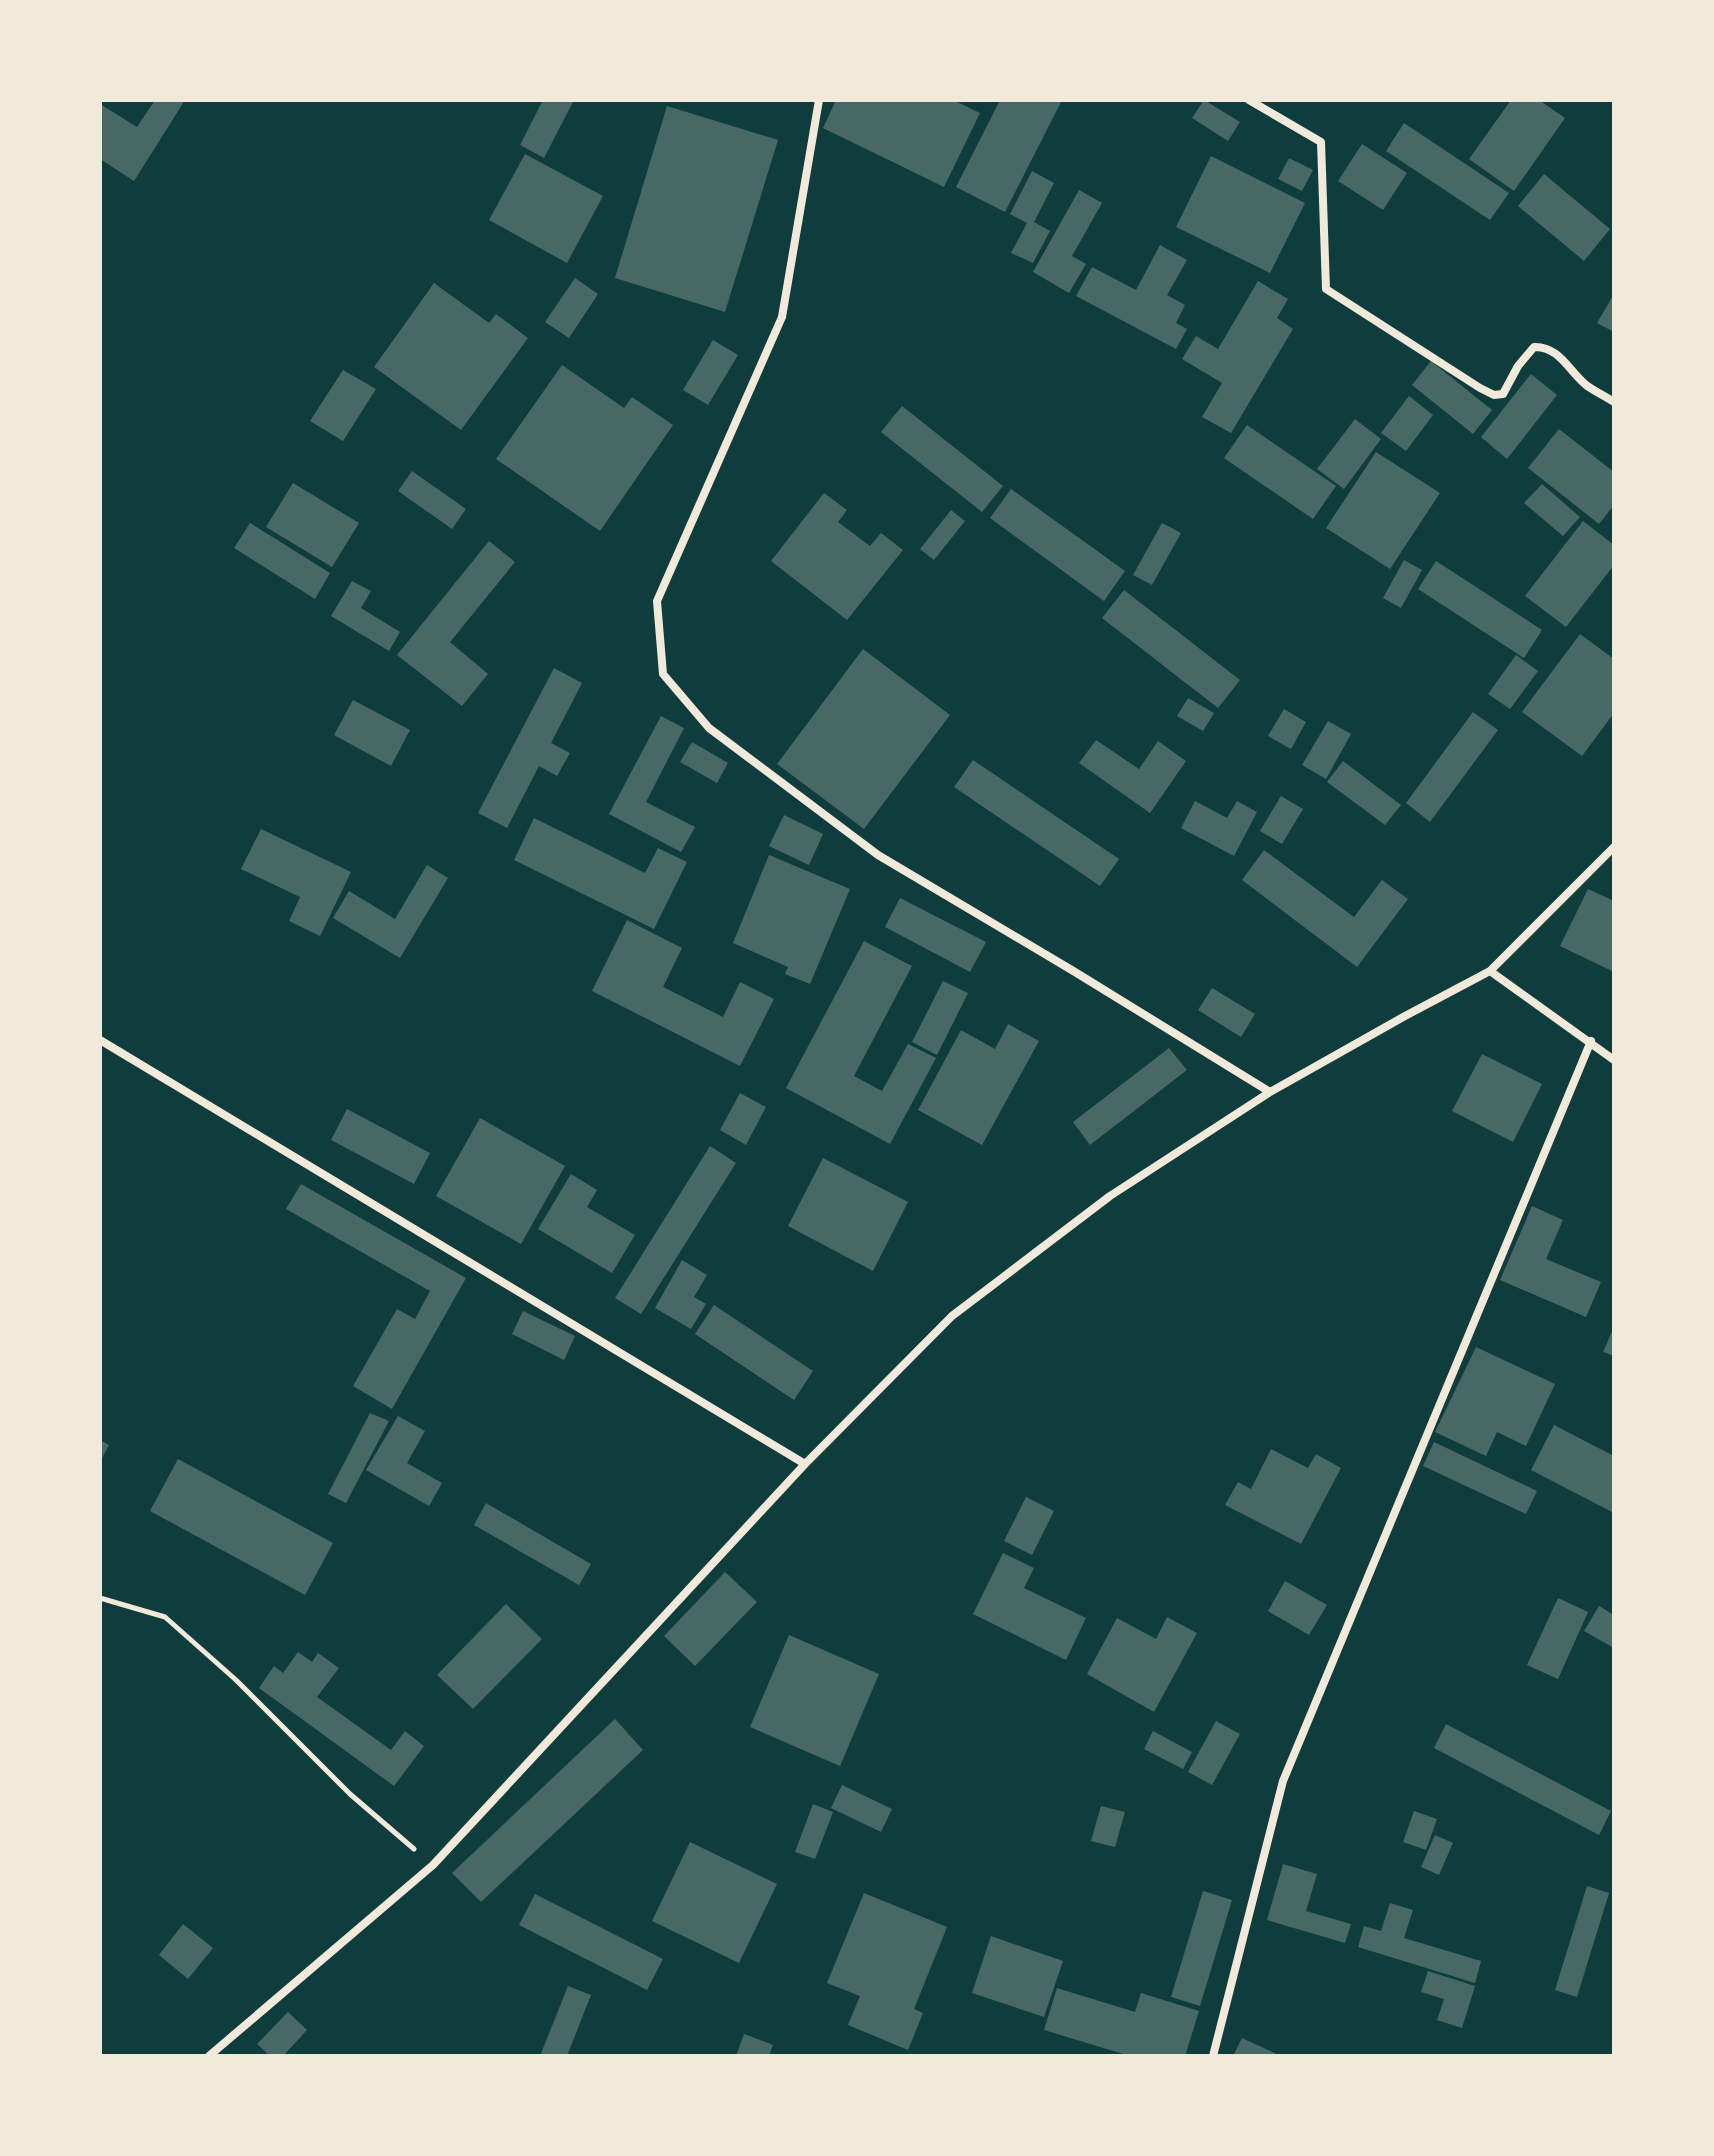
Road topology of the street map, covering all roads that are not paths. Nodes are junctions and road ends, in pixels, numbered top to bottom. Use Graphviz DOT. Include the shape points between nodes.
graph roads {
  1 [pos="819,100"];
  2 [pos="1249,100"];
  3 [pos="1614,402"];
  4 [pos="1614,847"];
  5 [pos="1490,971"];
  6 [pos="100,1040"];
  7 [pos="1591,1041"];
  8 [pos="1614,1060"];
  9 [pos="1270,1092"];
  10 [pos="805,1464"];
  11 [pos="209,2056"];
  12 [pos="1213,2056"];
  1 -- 9 [label="street" via="782,317 657,601 663,674 709,728 878,855"];
  2 -- 3 [label="street" via="1321,142 1326,289 1494,395 1503,394 1534,347 1543,347"];
  4 -- 5 [label="street"];
  5 -- 7 [label="street"];
  5 -- 9 [label="street"];
  6 -- 10 [label="street"];
  7 -- 8 [label="street"];
  7 -- 12 [label="street" via="1283,1781"];
  9 -- 10 [label="street" via="1110,1196 952,1316"];
  10 -- 11 [label="street" via="433,1865"];
}
